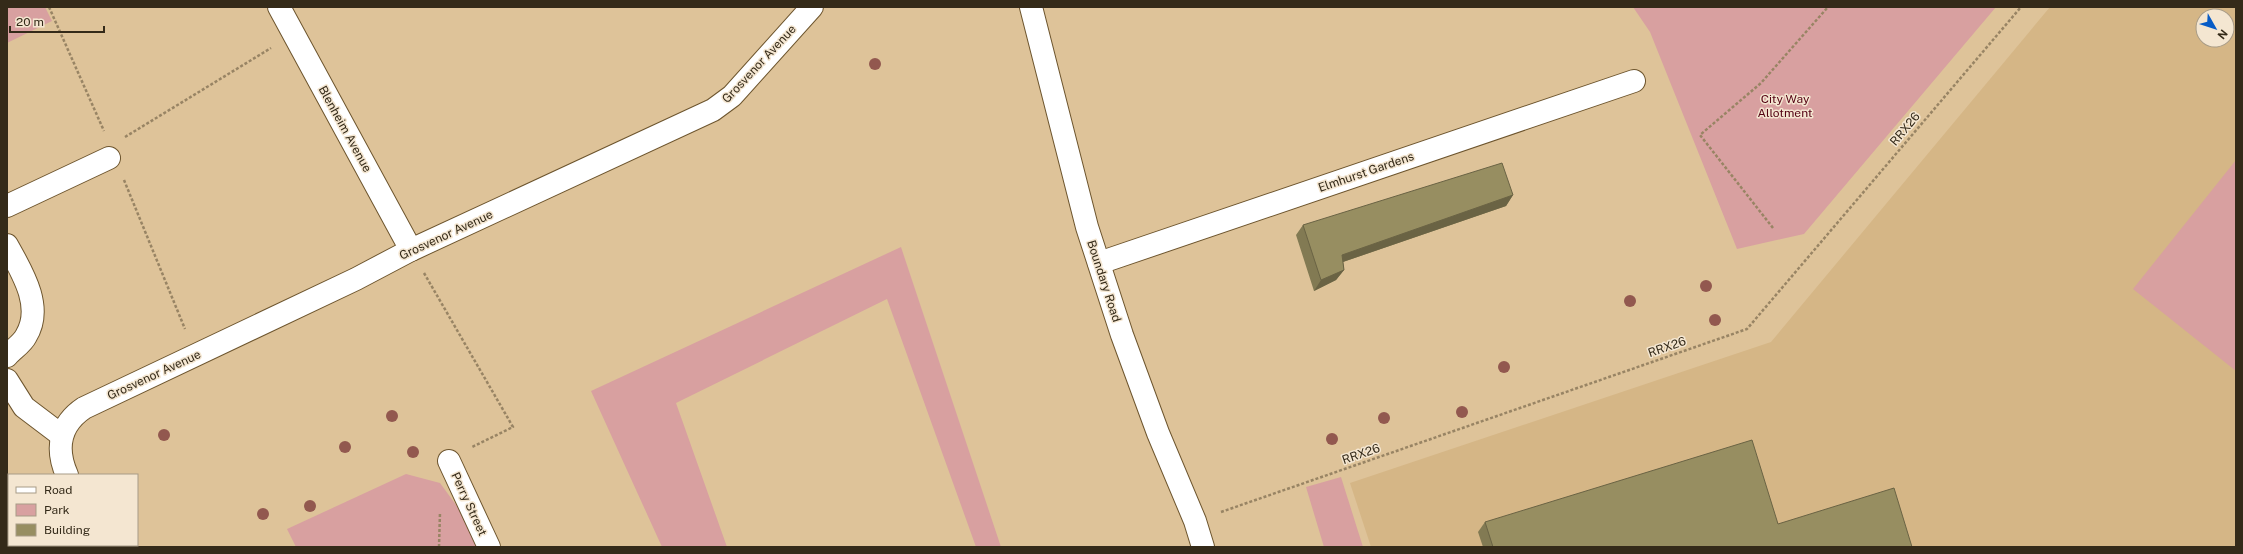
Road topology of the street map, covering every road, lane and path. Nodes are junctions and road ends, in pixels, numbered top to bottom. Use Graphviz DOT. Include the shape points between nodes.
graph roads {
  1 [pos="279,7"];
  2 [pos="812,7"];
  3 [pos="1032,7"];
  4 [pos="1828,7"];
  5 [pos="2021,7"];
  6 [pos="294,34"];
  7 [pos="1634,81"];
  8 [pos="124,137"];
  9 [pos="109,158"];
  10 [pos="7,206"];
  11 [pos="1773,228"];
  12 [pos="7,245"];
  13 [pos="411,250"];
  14 [pos="1099,264"];
  15 [pos="7,356"];
  16 [pos="7,380"];
  17 [pos="61,435"];
  18 [pos="449,461"];
  19 [pos="67,474"];
  20 [pos="1195,521"];
  21 [pos="489,547"];
  22 [pos="1203,547"];
  1 -- 6 [label="street, Blenheim Avenue"];
  2 -- 13 [label="street, Grosvenor Avenue" via="732,96 713,110"];
  3 -- 14 [label="street, Boundary Road" via="1076,188"];
  4 -- 11 [label="path" via="1761,83 1700,135"];
  5 -- 20 [label="path, RRX26" via="1747,329"];
  6 -- 8 [label="path"];
  6 -- 13 [label="street, Blenheim Avenue"];
  7 -- 14 [label="street, Elmhurst Gardens"];
  9 -- 10 [label="street"];
  12 -- 15 [label="street" via="26,279 34,318 26,337"];
  13 -- 17 [label="street, Grosvenor Avenue" via="356,279 84,408 74,415"];
  13 -- 18 [label="path" via="513,427 476,444"];
  14 -- 20 [label="street, Boundary Road" via="1158,433"];
  16 -- 17 [label="street" via="24,407"];
  17 -- 19 [label="street" via="60,452"];
  18 -- 21 [label="street, Perry Street"];
  20 -- 22 [label="street, Boundary Road"];
}
